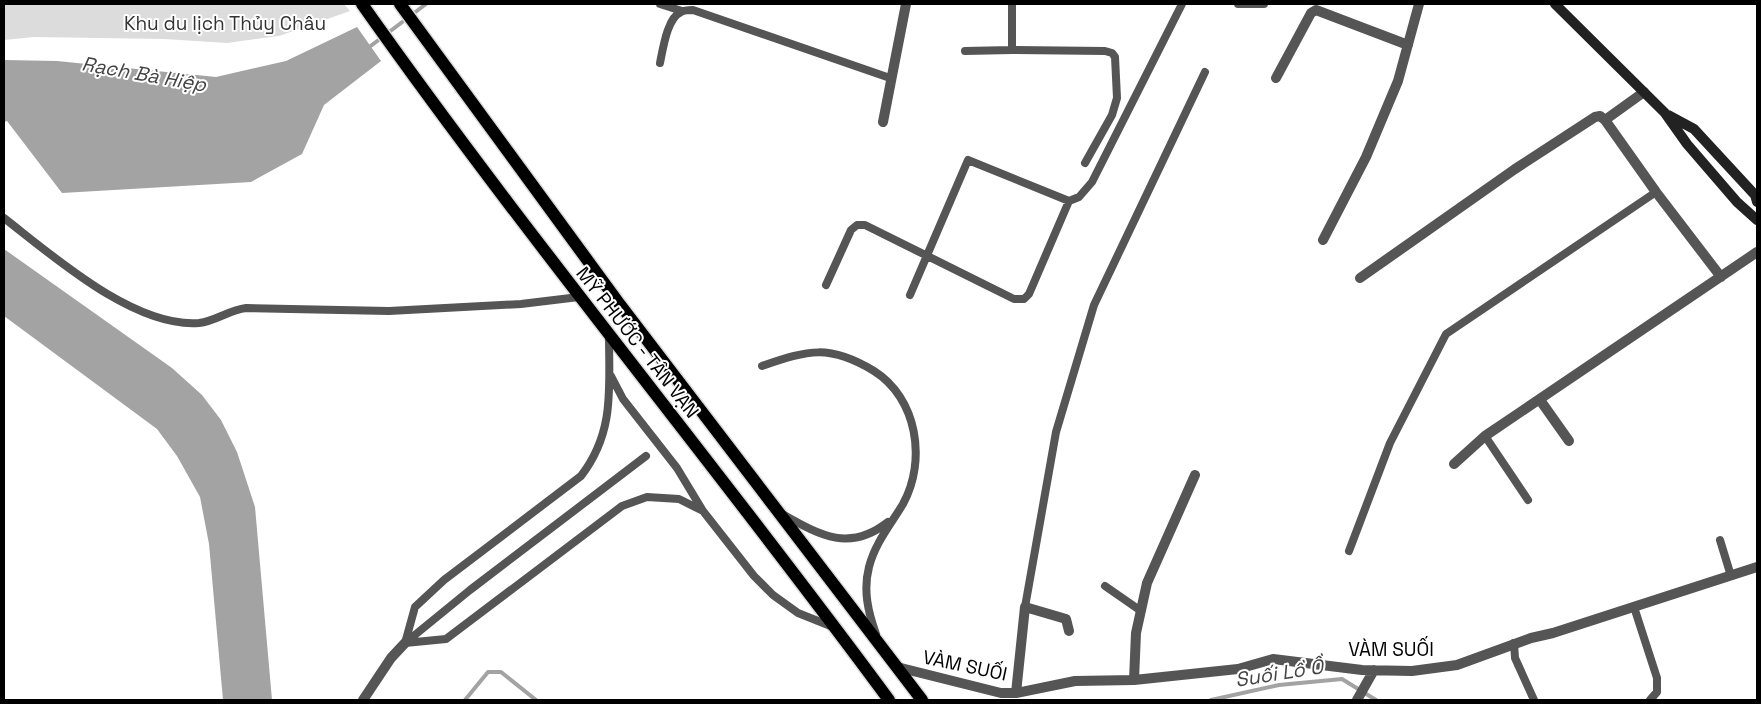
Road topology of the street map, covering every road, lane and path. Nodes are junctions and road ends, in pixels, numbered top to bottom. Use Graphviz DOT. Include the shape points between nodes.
graph roads {
  1 [pos="362,4"];
  2 [pos="400,4"];
  3 [pos="660,4"];
  4 [pos="906,4"];
  5 [pos="1012,4"];
  6 [pos="1182,4"];
  7 [pos="1238,4"];
  8 [pos="1264,4"];
  9 [pos="1419,4"];
  10 [pos="1555,4"];
  11 [pos="682,11"];
  12 [pos="1408,45"];
  13 [pos="1012,50"];
  14 [pos="965,51"];
  15 [pos="660,63"];
  16 [pos="1205,72"];
  17 [pos="890,78"];
  18 [pos="1276,78"];
  19 [pos="1644,92"];
  20 [pos="1664,113"];
  21 [pos="1605,120"];
  22 [pos="883,122"];
  23 [pos="1085,163"];
  24 [pos="1656,192"];
  25 [pos="1069,201"];
  26 [pos="1757,202"];
  27 [pos="4,218"];
  28 [pos="1757,220"];
  29 [pos="1323,240"];
  30 [pos="1757,252"];
  31 [pos="928,256"];
  32 [pos="1721,277"];
  33 [pos="1360,278"];
  34 [pos="826,286"];
  35 [pos="910,295"];
  36 [pos="579,296"];
  37 [pos="609,335"];
  38 [pos="762,366"];
  39 [pos="609,370"];
  40 [pos="1540,400"];
  41 [pos="1485,436"];
  42 [pos="1569,442"];
  43 [pos="646,456"];
  44 [pos="1454,464"];
  45 [pos="1195,475"];
  46 [pos="1528,500"];
  47 [pos="703,511"];
  48 [pos="779,513"];
  49 [pos="891,519"];
  50 [pos="1720,540"];
  51 [pos="1349,551"];
  52 [pos="1757,567"];
  53 [pos="1731,576"];
  54 [pos="1105,586"];
  55 [pos="1025,607"];
  56 [pos="1634,607"];
  57 [pos="1141,611"];
  58 [pos="835,628"];
  59 [pos="1070,631"];
  60 [pos="405,643"];
  61 [pos="1514,643"];
  62 [pos="880,645"];
  63 [pos="897,667"];
  64 [pos="1371,675"];
  65 [pos="1134,680"];
  66 [pos="1016,693"];
  67 [pos="920,698"];
  68 [pos="1357,699"];
  69 [pos="363,700"];
  70 [pos="890,700"];
  71 [pos="1534,700"];
  72 [pos="1650,700"];
  1 -- 36 [label="main road, MỸ PHƯỚC - TÂN VẠN"];
  2 -- 48 [label="main road, MỸ PHƯỚC - TÂN VẠN" via="618,302"];
  3 -- 11 [label="lane"];
  4 -- 17 [label="street"];
  5 -- 13 [label="lane"];
  6 -- 25 [label="lane" via="1092,182 1079,197"];
  7 -- 8 [label="lane"];
  9 -- 12 [label="street"];
  10 -- 19 [label="main road"];
  11 -- 15 [label="lane" via="670,25"];
  11 -- 17 [label="lane" via="693,10"];
  12 -- 18 [label="street" via="1316,10 1311,13"];
  12 -- 29 [label="street" via="1398,81 1366,157"];
  13 -- 14 [label="lane"];
  13 -- 23 [label="lane" via="1112,53 1117,98 1112,115"];
  16 -- 55 [label="lane" via="1094,305 1056,432"];
  17 -- 22 [label="street"];
  19 -- 20 [label="main road"];
  19 -- 21 [label="street"];
  20 -- 26 [label="main road" via="1694,129 1755,194"];
  20 -- 28 [label="main road" via="1724,188"];
  21 -- 24 [label="street"];
  21 -- 33 [label="street" via="1595,117 1514,169"];
  24 -- 32 [label="street"];
  24 -- 51 [label="lane" via="1446,334 1390,443"];
  25 -- 31 [label="lane" via="968,160"];
  25 -- 31 [label="lane" via="1024,299 1014,299"];
  27 -- 36 [label="lane" via="75,273 134,309 180,322 206,322 235,309 246,308 389,311 522,304"];
  30 -- 32 [label="street"];
  31 -- 34 [label="lane" via="865,225 857,225 851,230"];
  31 -- 35 [label="lane"];
  32 -- 40 [label="street"];
  36 -- 37 [label="main road, MỸ PHƯỚC - TÂN VẠN"];
  37 -- 39 [label="lane"];
  37 -- 58 [label="main road, MỸ PHƯỚC - TÂN VẠN"];
  38 -- 49 [label="lane" via="802,352 829,352 858,362 880,375 903,400 916,446 915,469 903,503"];
  39 -- 47 [label="lane" via="623,399 677,468"];
  39 -- 60 [label="lane" via="606,429 595,456 581,476 444,580 415,607"];
  40 -- 41 [label="street"];
  40 -- 42 [label="street"];
  41 -- 44 [label="street"];
  41 -- 46 [label="lane"];
  43 -- 60 [label="lane"];
  45 -- 57 [label="street" via="1148,583"];
  47 -- 58 [label="lane" via="773,595 798,612"];
  47 -- 60 [label="lane" via="679,499 648,497 622,506 446,639"];
  48 -- 49 [label="lane" via="819,535 839,538 860,537 876,531"];
  48 -- 62 [label="main road, MỸ PHƯỚC - TÂN VẠN"];
  49 -- 62 [label="lane" via="869,567 866,592 869,615"];
  50 -- 53 [label="lane"];
  52 -- 53 [label="street, VÀM SUỐI"];
  53 -- 56 [label="street, VÀM SUỐI"];
  54 -- 57 [label="lane"];
  55 -- 59 [label="street" via="1066,619"];
  55 -- 66 [label="street"];
  56 -- 61 [label="street, VÀM SUỐI"];
  56 -- 72 [label="lane" via="1657,678 1656,692"];
  57 -- 65 [label="street" via="1136,633"];
  58 -- 70 [label="main road, MỸ PHƯỚC - TÂN VẠN"];
  60 -- 69 [label="street"];
  61 -- 64 [label="street, VÀM SUỐI" via="1457,665"];
  61 -- 71 [label="lane" via="1516,658"];
  62 -- 63 [label="main road, MỸ PHƯỚC - TÂN VẠN"];
  63 -- 66 [label="street, VÀM SUỐI" via="1001,693"];
  63 -- 67 [label="main road, MỸ PHƯỚC - TÂN VẠN"];
  64 -- 65 [label="street, VÀM SUỐI" via="1273,659 1238,668"];
  64 -- 68 [label="street"];
  65 -- 66 [label="street, VÀM SUỐI" via="1075,681"];
}
